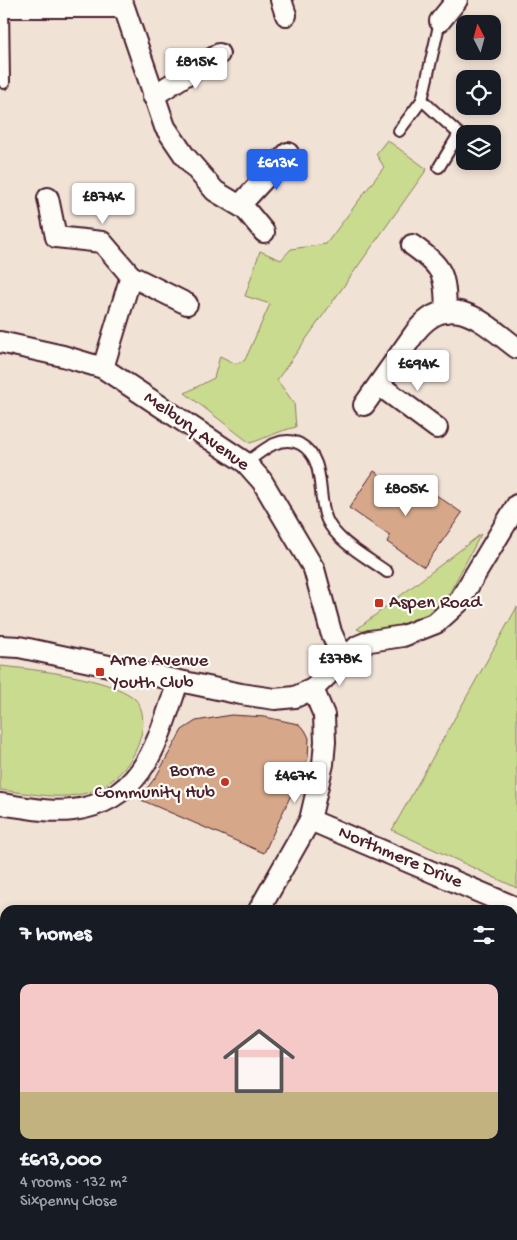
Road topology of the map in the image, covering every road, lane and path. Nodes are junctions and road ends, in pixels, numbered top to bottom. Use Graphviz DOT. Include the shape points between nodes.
graph roads {
  1 [pos="457,0"];
  2 [pos="51,3"];
  3 [pos="127,4"];
  4 [pos="2,7"];
  5 [pos="440,21"];
  6 [pos="219,54"];
  7 [pos="4,83"];
  8 [pos="153,96"];
  9 [pos="422,100"];
  10 [pos="399,131"];
  11 [pos="288,153"];
  12 [pos="439,167"];
  13 [pos="48,198"];
  14 [pos="240,205"];
  15 [pos="264,232"];
  16 [pos="412,245"];
  17 [pos="131,276"];
  18 [pos="187,304"];
  19 [pos="446,312"];
  20 [pos="0,342"];
  21 [pos="517,348"];
  22 [pos="103,368"];
  23 [pos="379,385"];
  24 [pos="364,405"];
  25 [pos="437,428"];
  26 [pos="246,463"];
  27 [pos="517,504"];
  28 [pos="387,572"];
  29 [pos="0,646"];
  30 [pos="343,659"];
  31 [pos="178,682"];
  32 [pos="313,689"];
  33 [pos="0,804"];
  34 [pos="310,820"];
  35 [pos="263,905"];
  36 [pos="510,905"];
  1 -- 5 [label="street"];
  2 -- 3 [label="street"];
  2 -- 4 [label="street"];
  3 -- 8 [label="street"];
  4 -- 7 [label="lane"];
  5 -- 9 [label="lane"];
  6 -- 8 [label="street"];
  8 -- 14 [label="street" via="164,127 184,155 215,191"];
  9 -- 10 [label="lane"];
  9 -- 12 [label="lane" via="459,134"];
  11 -- 14 [label="street"];
  13 -- 17 [label="street" via="56,237 102,242"];
  14 -- 15 [label="street"];
  16 -- 19 [label="street" via="434,260 445,280"];
  17 -- 18 [label="street"];
  17 -- 22 [label="street"];
  19 -- 21 [label="street" via="473,315"];
  19 -- 23 [label="street" via="426,320"];
  20 -- 22 [label="street, Melbury Avenue"];
  22 -- 26 [label="street, Melbury Avenue"];
  23 -- 24 [label="street"];
  23 -- 25 [label="street"];
  26 -- 28 [label="lane" via="283,440 292,440 308,449 317,466 324,509 331,526 351,546"];
  26 -- 30 [label="street, Melbury Avenue" via="262,481 314,569 331,632"];
  27 -- 30 [label="street" via="474,578 448,614 422,630 358,646"];
  29 -- 31 [label="street" via="19,647"];
  30 -- 32 [label="street"];
  31 -- 32 [label="street" via="284,699"];
  31 -- 33 [label="street" via="156,745 143,768 124,790 109,799 72,810"];
  32 -- 34 [label="street" via="324,715 325,742"];
  34 -- 35 [label="street"];
  34 -- 36 [label="street, Northmere Drive"];
}
